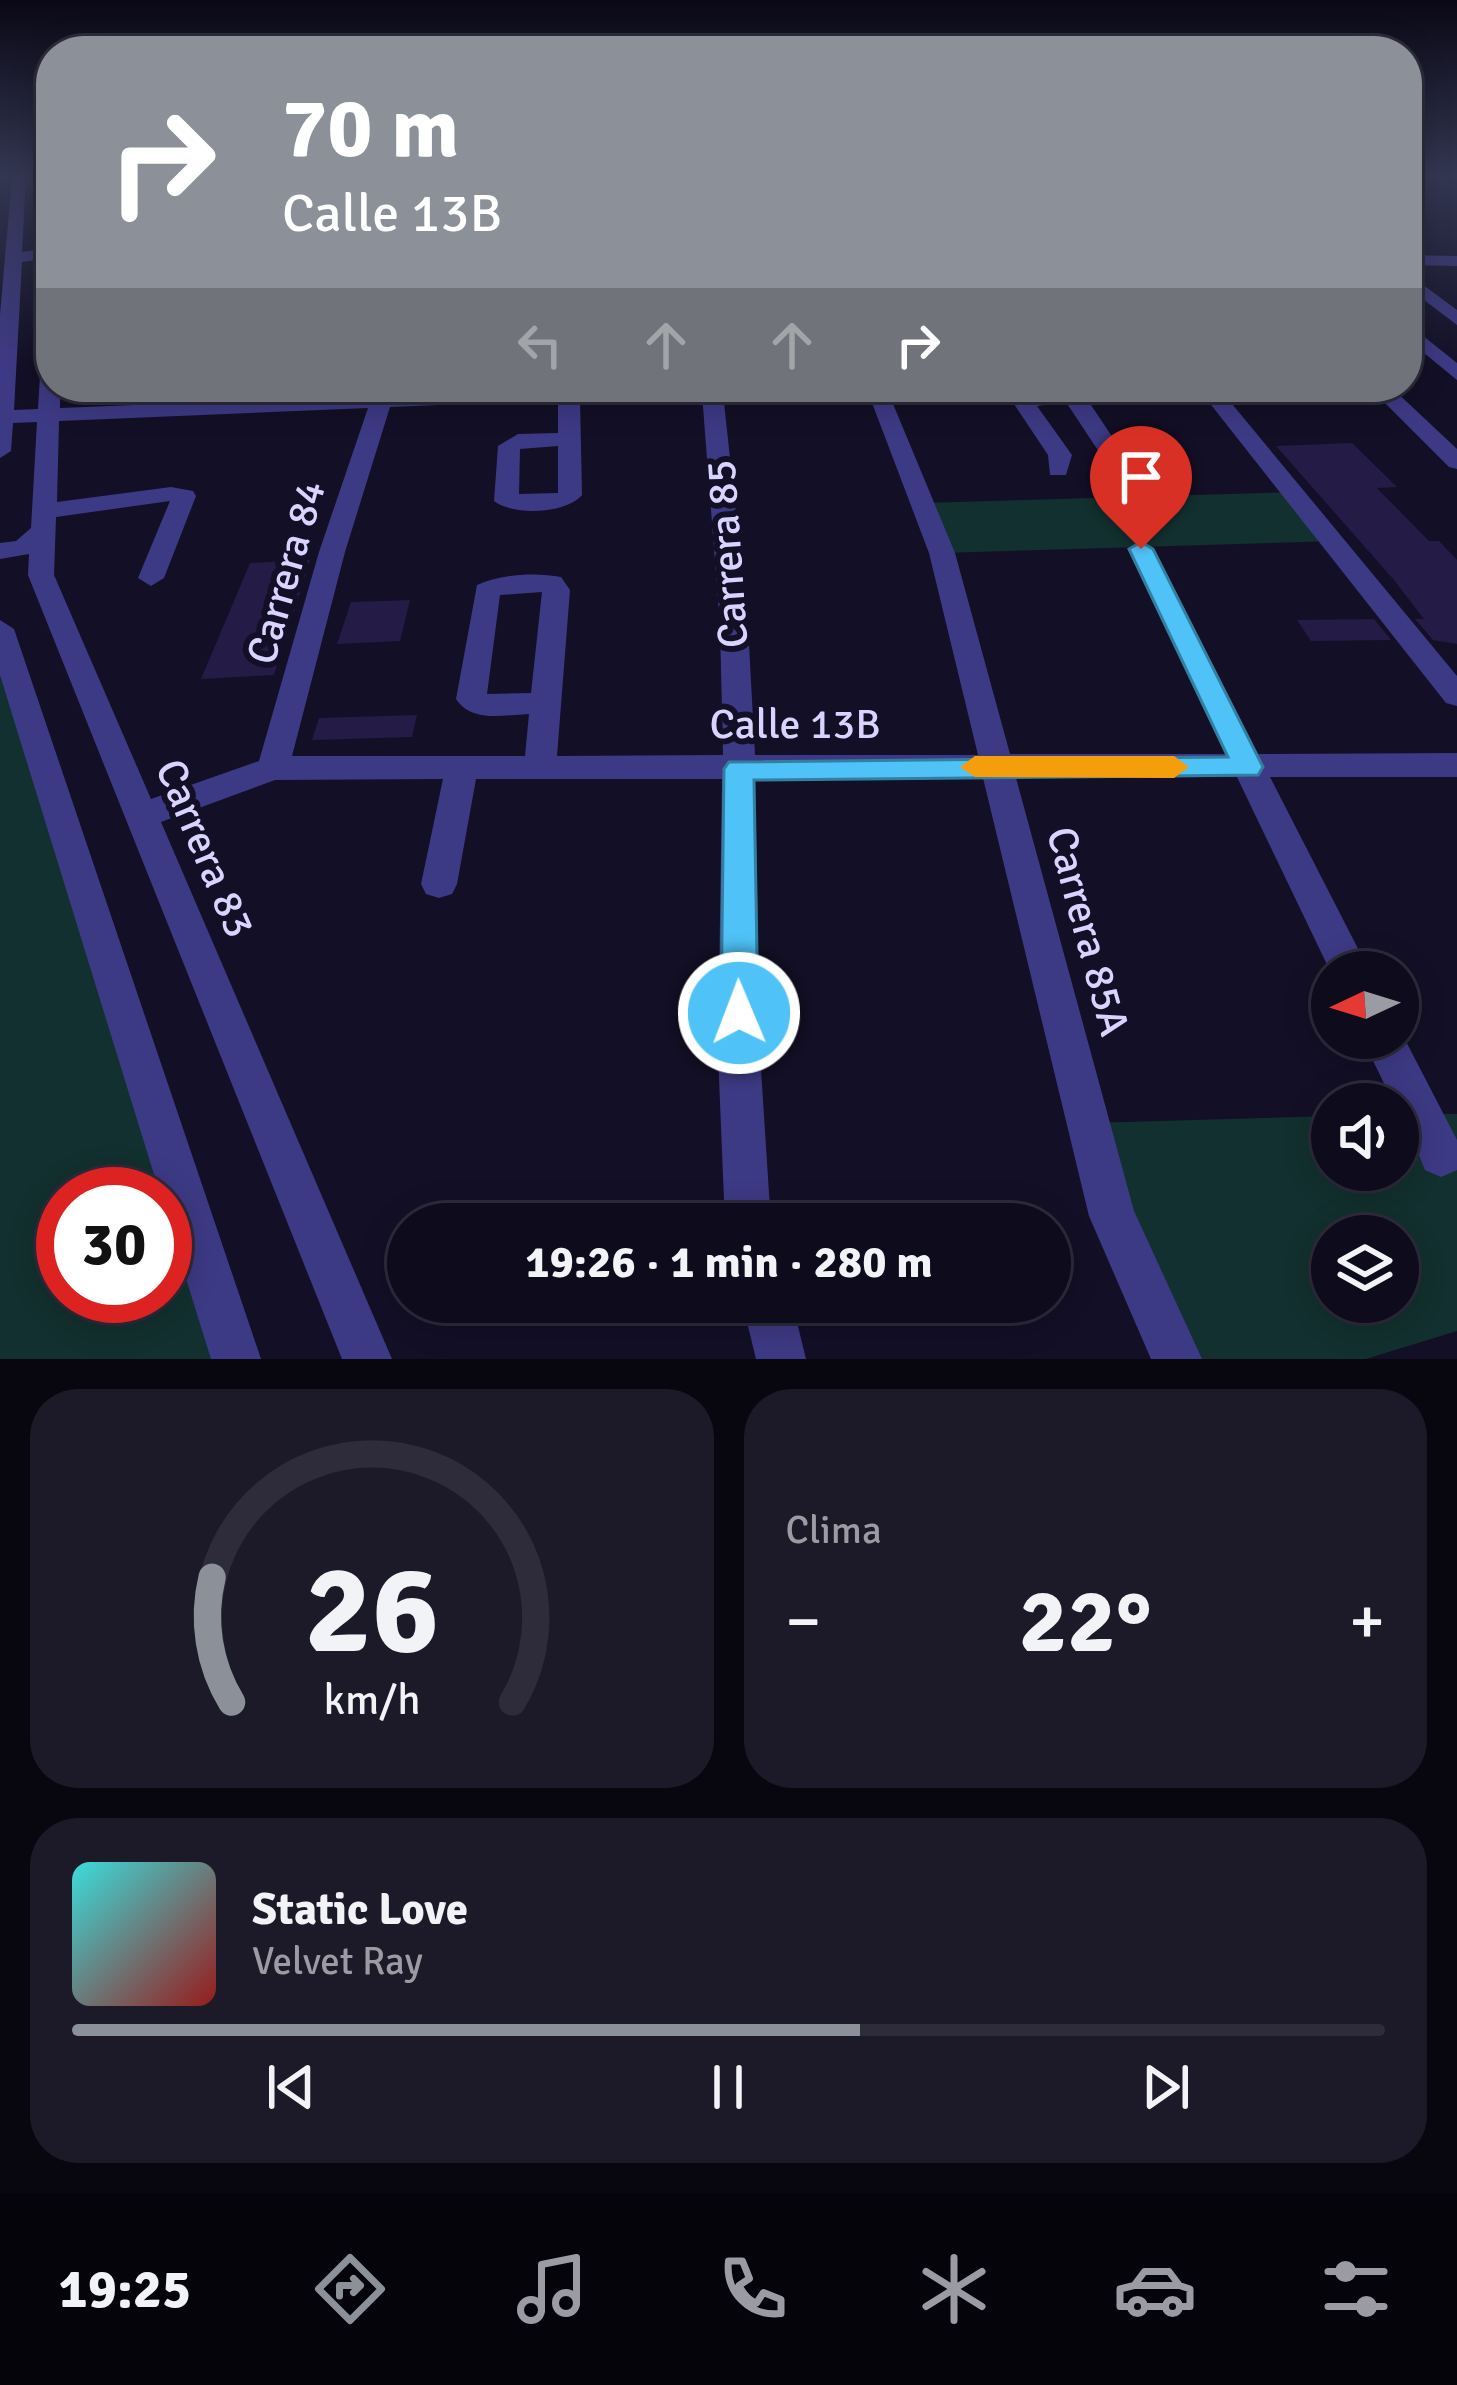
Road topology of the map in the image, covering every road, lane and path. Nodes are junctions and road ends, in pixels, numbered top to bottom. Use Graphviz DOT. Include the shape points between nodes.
graph roads {
  1 [pos="16,240"];
  2 [pos="36,255"];
  3 [pos="15,258"];
  4 [pos="1457,261"];
  5 [pos="1422,263"];
  6 [pos="1422,277"];
  7 [pos="1457,320"];
  8 [pos="1422,343"];
  9 [pos="1422,368"];
  10 [pos="1457,377"];
  11 [pos="3,400"];
  12 [pos="48,402"];
  13 [pos="77,402"];
  14 [pos="298,402"];
  15 [pos="381,402"];
  16 [pos="569,402"];
  17 [pos="713,402"];
  18 [pos="882,402"];
  19 [pos="1024,402"];
  20 [pos="1079,402"];
  21 [pos="1219,402"];
  22 [pos="1394,402"];
  23 [pos="48,405"];
  24 [pos="569,439"];
  25 [pos="0,451"];
  26 [pos="1457,461"];
  27 [pos="41,523"];
  28 [pos="1141,549"];
  29 [pos="0,551"];
  30 [pos="0,575"];
  31 [pos="41,575"];
  32 [pos="151,578"];
  33 [pos="0,629"];
  34 [pos="1457,696"];
  35 [pos="548,703"];
  36 [pos="1457,765"];
  37 [pos="997,766"];
  38 [pos="273,767"];
  39 [pos="462,767"];
  40 [pos="540,767"];
  41 [pos="1248,767"];
  42 [pos="739,769"];
  43 [pos="142,816"];
  44 [pos="439,884"];
  45 [pos="1340,951"];
  46 [pos="1393,1059"];
  47 [pos="1441,1155"];
  48 [pos="746,1203"];
  49 [pos="772,1323"];
  50 [pos="236,1359"];
  51 [pos="367,1359"];
  52 [pos="781,1359"];
  53 [pos="1177,1359"];
  1 -- 3 [label="street"];
  2 -- 3 [label="street"];
  3 -- 11 [label="street"];
  4 -- 5 [label="street"];
  6 -- 7 [label="street"];
  8 -- 10 [label="street"];
  9 -- 10 [label="street"];
  11 -- 23 [label="street"];
  11 -- 25 [label="street"];
  12 -- 23 [label="street, Carrera 83"];
  13 -- 23 [label="street"];
  14 -- 23 [label="street"];
  15 -- 38 [label="street, Carrera 84"];
  16 -- 24 [label="street"];
  17 -- 42 [label="street, Carrera 85"];
  18 -- 37 [label="street, Carrera 85A" via="942,553"];
  19 -- 20 [label="street" via="1059,462 1124,457"];
  21 -- 34 [label="street"];
  22 -- 26 [label="street"];
  23 -- 27 [label="street, Carrera 83"];
  27 -- 29 [label="street" via="24,547"];
  27 -- 31 [label="street, Carrera 83"];
  27 -- 32 [label="street" via="184,496"];
  28 -- 41 [label="street"];
  30 -- 31 [label="street" via="29,567"];
  31 -- 43 [label="street, Carrera 83"];
  33 -- 50 [label="street"];
  35 -- 35 [label="street" via="556,590 496,586 487,591 471,699"];
  35 -- 40 [label="street"];
  36 -- 41 [label="street, Calle 13B"];
  37 -- 41 [label="street, Calle 13B"];
  37 -- 42 [label="street, Calle 13B"];
  37 -- 53 [label="street, Carrera 85A" via="1112,1216"];
  38 -- 39 [label="street, Calle 13B"];
  38 -- 43 [label="street, Calle 13B"];
  39 -- 40 [label="street, Calle 13B"];
  39 -- 44 [label="street"];
  40 -- 42 [label="street, Calle 13B"];
  41 -- 45 [label="street"];
  42 -- 48 [label="street, Carrera 85"];
  43 -- 51 [label="street, Carrera 83"];
  46 -- 47 [label="street"];
  49 -- 52 [label="street"];
}
